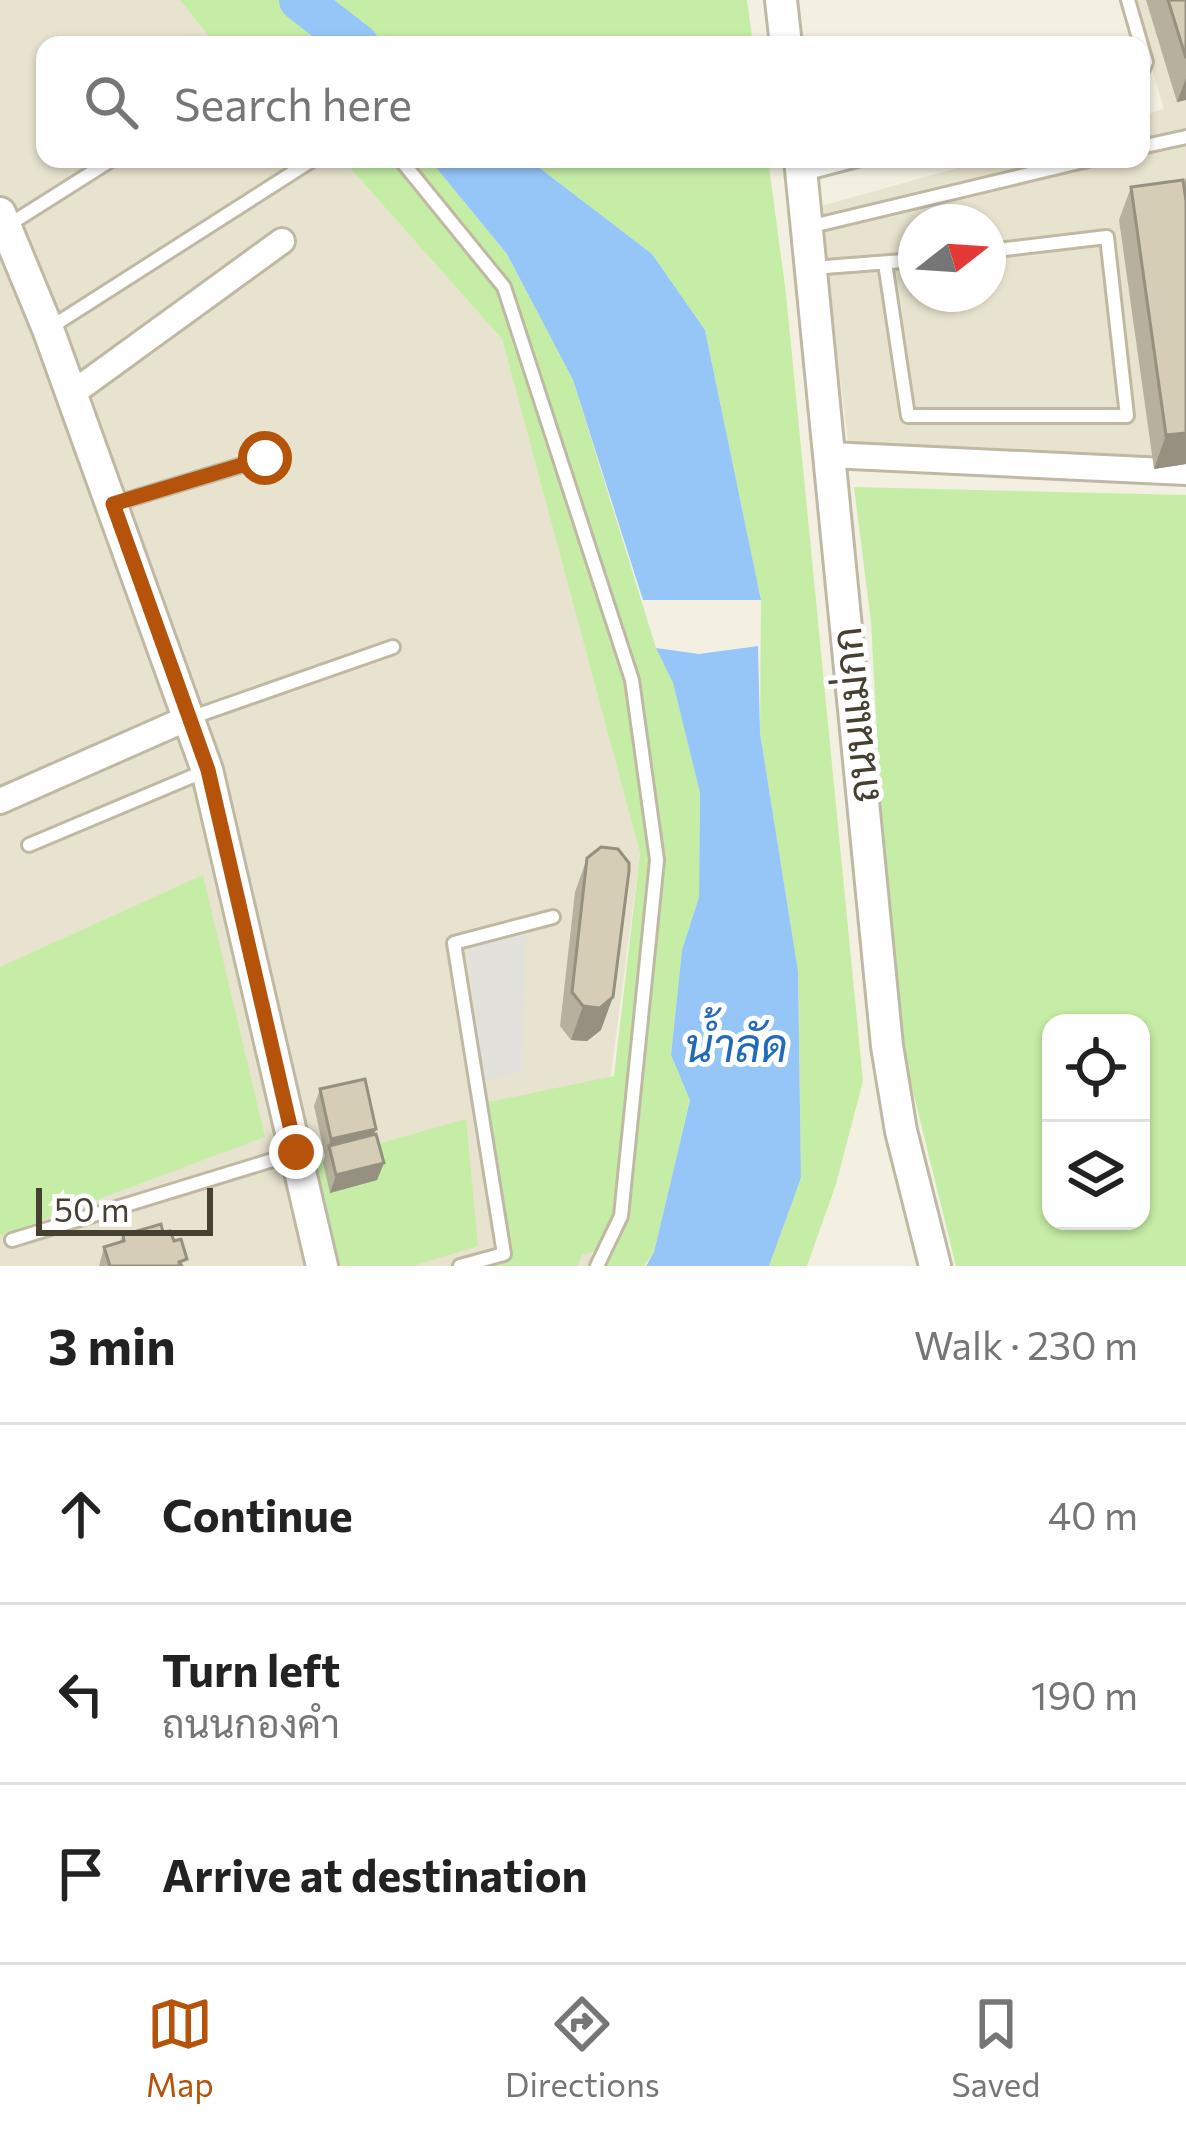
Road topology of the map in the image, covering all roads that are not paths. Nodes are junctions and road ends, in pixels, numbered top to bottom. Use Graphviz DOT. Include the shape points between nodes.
graph roads {
  1 [pos="781,0"];
  2 [pos="1128,0"];
  3 [pos="785,36"];
  4 [pos="1138,36"];
  5 [pos="1186,136"];
  6 [pos="1150,145"];
  7 [pos="99,168"];
  8 [pos="300,168"];
  9 [pos="407,168"];
  10 [pos="801,168"];
  11 [pos="1054,168"];
  12 [pos="808,227"];
  13 [pos="4,231"];
  14 [pos="282,242"];
  15 [pos="1006,249"];
  16 [pos="898,262"];
  17 [pos="885,263"];
  18 [pos="812,268"];
  19 [pos="48,329"];
  20 [pos="70,395"];
  21 [pos="830,455"];
  22 [pos="265,458"];
  23 [pos="1186,472"];
  24 [pos="113,504"];
  25 [pos="393,647"];
  26 [pos="188,718"];
  27 [pos="208,770"];
  28 [pos="0,801"];
  29 [pos="29,844"];
  30 [pos="553,917"];
  31 [pos="296,1152"];
  32 [pos="12,1240"];
  33 [pos="322,1266"];
  34 [pos="460,1266"];
  35 [pos="597,1266"];
  36 [pos="935,1266"];
  1 -- 3 [label="street"];
  2 -- 4 [label="lane"];
  5 -- 6 [label="lane"];
  7 -- 13 [label="lane"];
  8 -- 19 [label="lane"];
  9 -- 35 [label="lane" via="504,287 632,680 657,860 621,1216"];
  10 -- 12 [label="street, ถนนแม่กก"];
  11 -- 12 [label="lane"];
  12 -- 18 [label="street, ถนนแม่กก"];
  13 -- 19 [label="street"];
  14 -- 20 [label="street"];
  15 -- 17 [label="lane" via="1107,237 1127,416 908,416"];
  16 -- 17 [label="lane"];
  17 -- 18 [label="lane"];
  18 -- 21 [label="street, ถนนแม่กก"];
  19 -- 20 [label="street"];
  20 -- 24 [label="street"];
  21 -- 23 [label="street"];
  21 -- 36 [label="street, ถนนแม่กก" via="887,1046"];
  22 -- 24 [label="lane"];
  24 -- 26 [label="street"];
  25 -- 26 [label="lane"];
  26 -- 27 [label="street"];
  26 -- 28 [label="street"];
  27 -- 29 [label="lane"];
  27 -- 31 [label="street"];
  30 -- 34 [label="lane" via="454,943 504,1254"];
  31 -- 32 [label="lane"];
  31 -- 33 [label="street"];
}
